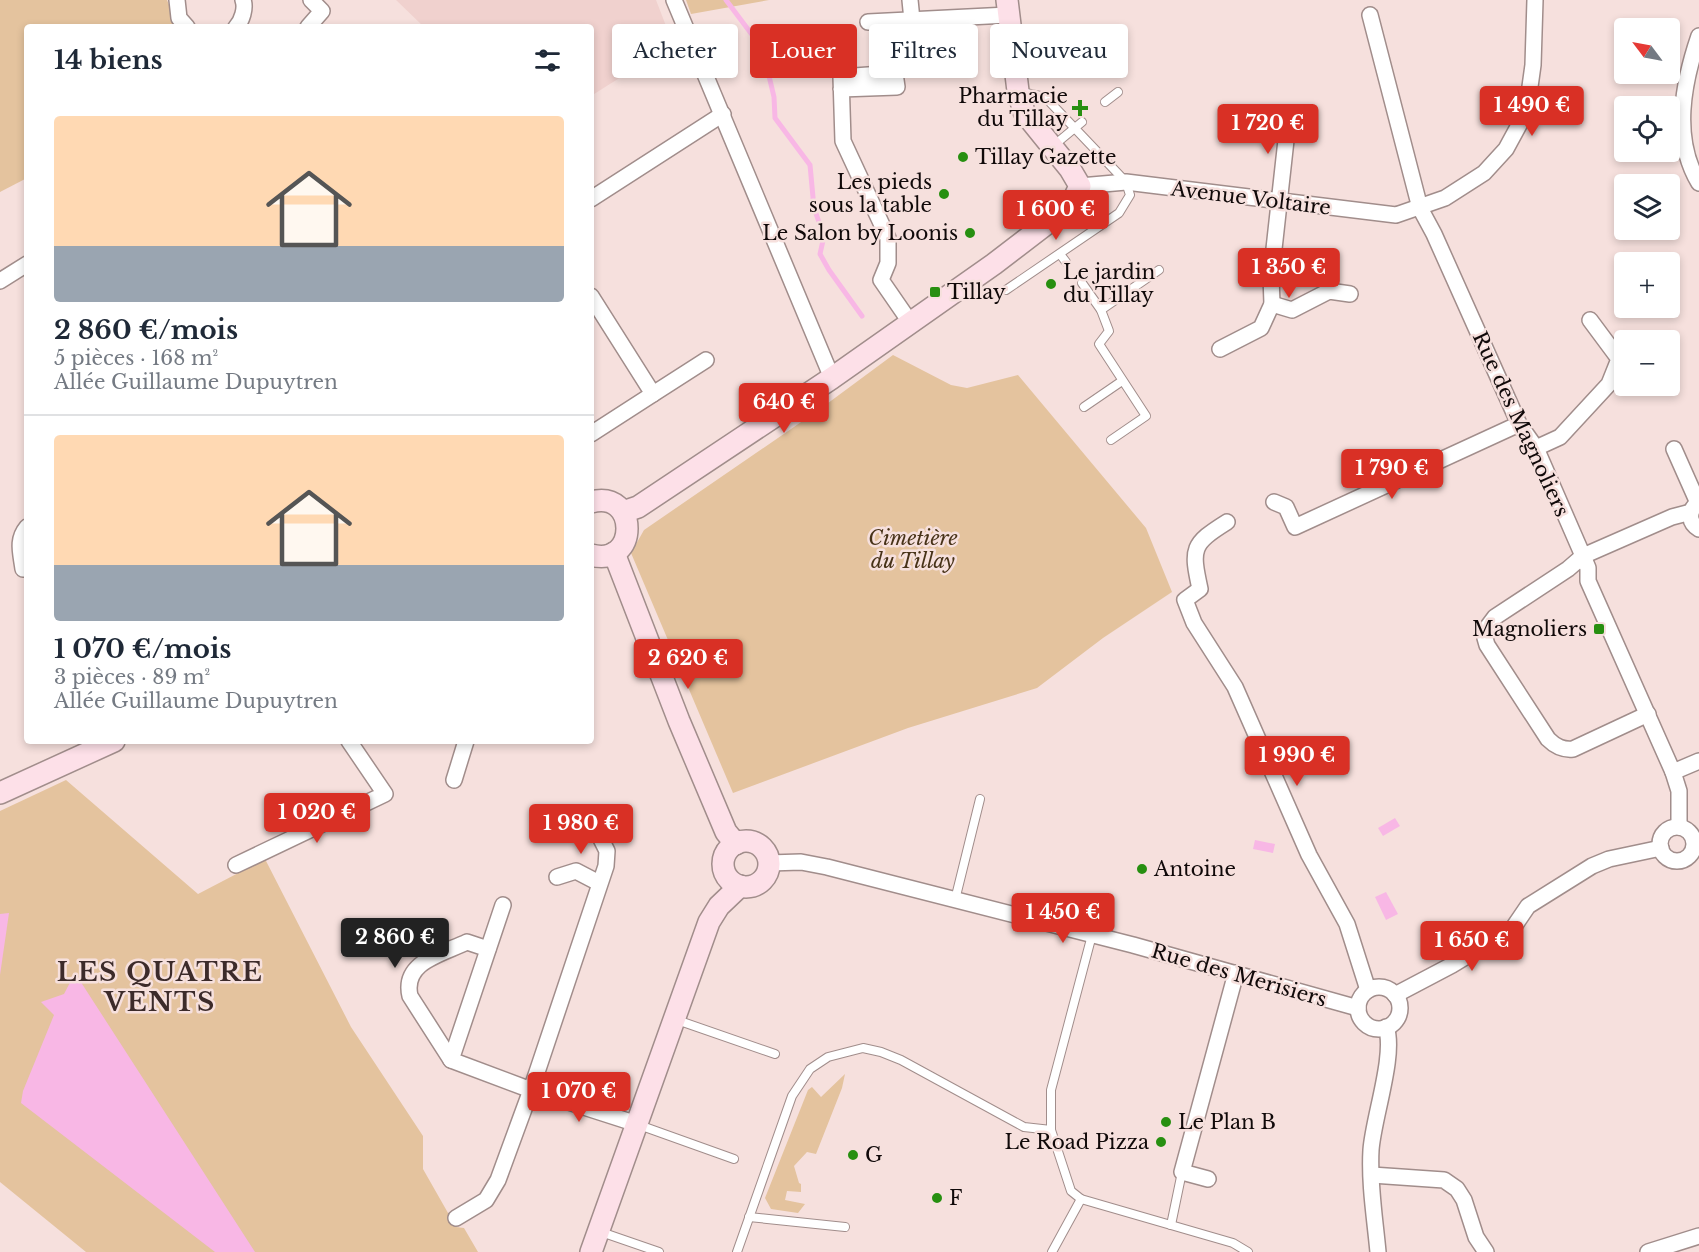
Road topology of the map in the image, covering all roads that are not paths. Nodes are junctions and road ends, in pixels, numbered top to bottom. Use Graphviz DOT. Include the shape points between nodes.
graph roads {
  1 [pos="177,0"];
  2 [pos="243,0"];
  3 [pos="311,0"];
  4 [pos="674,0"];
  5 [pos="910,0"];
  6 [pos="1535,0"];
  7 [pos="1008,8"];
  8 [pos="1370,15"];
  9 [pos="912,20"];
  10 [pos="868,22"];
  11 [pos="184,24"];
  12 [pos="239,24"];
  13 [pos="311,24"];
  14 [pos="1699,36"];
  15 [pos="841,89"];
  16 [pos="1018,91"];
  17 [pos="1118,92"];
  18 [pos="1105,102"];
  19 [pos="1289,113"];
  20 [pos="723,114"];
  21 [pos="1079,125"];
  22 [pos="1052,147"];
  23 [pos="1126,182"];
  24 [pos="1699,183"];
  25 [pos="1080,186"];
  26 [pos="594,195"];
  27 [pos="1280,201"];
  28 [pos="1420,208"];
  29 [pos="1060,254"];
  30 [pos="1066,262"];
  31 [pos="24,266"];
  32 [pos="1159,270"];
  33 [pos="0,281"];
  34 [pos="1082,283"];
  35 [pos="1006,290"];
  36 [pos="1350,294"];
  37 [pos="594,301"];
  38 [pos="1272,304"];
  39 [pos="1101,310"];
  40 [pos="1590,320"];
  41 [pos="910,322"];
  42 [pos="1220,349"];
  43 [pos="706,360"];
  44 [pos="832,378"];
  45 [pos="1122,381"];
  46 [pos="652,394"];
  47 [pos="1084,407"];
  48 [pos="1519,424"];
  49 [pos="594,432"];
  50 [pos="1112,440"];
  51 [pos="1536,448"];
  52 [pos="1674,449"];
  53 [pos="594,502"];
  54 [pos="1274,502"];
  55 [pos="1696,506"];
  56 [pos="623,512"];
  57 [pos="1227,522"];
  58 [pos="24,529"];
  59 [pos="1699,529"];
  60 [pos="614,553"];
  61 [pos="594,555"];
  62 [pos="1583,556"];
  63 [pos="24,569"];
  64 [pos="1648,714"];
  65 [pos="107,744"];
  66 [pos="351,744"];
  67 [pos="465,744"];
  68 [pos="1699,761"];
  69 [pos="1673,772"];
  70 [pos="454,780"];
  71 [pos="0,793"];
  72 [pos="980,799"];
  73 [pos="1679,827"];
  74 [pos="599,835"];
  75 [pos="736,843"];
  76 [pos="1661,848"];
  77 [pos="1695,856"];
  78 [pos="769,862"];
  79 [pos="236,865"];
  80 [pos="557,877"];
  81 [pos="599,883"];
  82 [pos="740,885"];
  83 [pos="955,900"];
  84 [pos="503,905"];
  85 [pos="1092,935"];
  86 [pos="488,949"];
  87 [pos="1236,973"];
  88 [pos="1368,990"];
  89 [pos="1395,995"];
  90 [pos="1358,1008"];
  91 [pos="674,1019"];
  92 [pos="1386,1027"];
  93 [pos="775,1054"];
  94 [pos="451,1060"];
  95 [pos="531,1090"];
  96 [pos="637,1124"];
  97 [pos="1051,1130"];
  98 [pos="734,1159"];
  99 [pos="1182,1172"];
  100 [pos="1372,1175"];
  101 [pos="1208,1179"];
  102 [pos="1081,1199"];
  103 [pos="749,1217"];
  104 [pos="456,1218"];
  105 [pos="1171,1225"];
  106 [pos="846,1227"];
  107 [pos="599,1231"];
  108 [pos="1699,1236"];
  109 [pos="591,1252"];
  110 [pos="658,1252"];
  111 [pos="737,1252"];
  112 [pos="1052,1252"];
  113 [pos="1248,1252"];
  114 [pos="1378,1252"];
  115 [pos="1486,1252"];
  116 [pos="1648,1252"];
  1 -- 11 [label="street" via="179,18"];
  2 -- 12 [label="street"];
  3 -- 13 [label="street" via="322,11"];
  4 -- 20 [label="street"];
  5 -- 9 [label="street"];
  6 -- 28 [label="street, Avenue Voltaire" via="1528,101 1506,149 1484,172 1445,198"];
  7 -- 9 [label="street"];
  7 -- 16 [label="street"];
  8 -- 28 [label="street, Rue des Magnoliers"];
  9 -- 10 [label="street"];
  14 -- 24 [label="street" via="1687,78 1683,130 1686,154"];
  15 -- 41 [label="street" via="843,141 888,238 888,263 882,280"];
  16 -- 21 [label="lane" via="1045,97"];
  16 -- 22 [label="street" via="1024,112"];
  17 -- 18 [label="lane"];
  19 -- 27 [label="street"];
  20 -- 26 [label="street"];
  20 -- 44 [label="street"];
  21 -- 22 [label="lane"];
  21 -- 23 [label="lane"];
  22 -- 25 [label="street"];
  23 -- 25 [label="street, Avenue Voltaire"];
  23 -- 27 [label="street, Avenue Voltaire"];
  23 -- 29 [label="lane" via="1130,195 1119,213"];
  25 -- 41 [label="street" via="1071,205"];
  27 -- 28 [label="street, Avenue Voltaire" via="1389,215"];
  27 -- 38 [label="street" via="1271,276"];
  28 -- 48 [label="street, Rue des Magnoliers"];
  29 -- 30 [label="lane"];
  29 -- 35 [label="lane"];
  31 -- 33 [label="street"];
  32 -- 39 [label="lane"];
  34 -- 39 [label="lane"];
  36 -- 38 [label="street" via="1329,291 1292,310"];
  37 -- 46 [label="street"];
  38 -- 42 [label="street" via="1261,328"];
  39 -- 45 [label="lane" via="1109,331 1099,345"];
  40 -- 51 [label="street" via="1619,359 1609,384 1560,437"];
  41 -- 44 [label="street"];
  43 -- 46 [label="street"];
  44 -- 56 [label="street" via="638,507"];
  45 -- 47 [label="lane"];
  45 -- 50 [label="lane" via="1146,416"];
  46 -- 49 [label="street"];
  48 -- 51 [label="street, Rue des Magnoliers"];
  48 -- 54 [label="street" via="1295,527 1286,507"];
  51 -- 62 [label="street, Rue des Magnoliers"];
  52 -- 55 [label="street"];
  53 -- 56 [label="street" via="611,503"];
  55 -- 59 [label="street" via="1692,523"];
  55 -- 62 [label="street"];
  56 -- 60 [label="street" via="627,535"];
  57 -- 88 [label="street" via="1204,537 1196,549 1194,562 1200,588 1185,600 1194,623 1235,687 1309,855 1347,924"];
  58 -- 63 [label="street" via="19,543"];
  60 -- 61 [label="street"];
  60 -- 75 [label="street" via="710,795 726,832"];
  62 -- 64 [label="street, Rue des Magnoliers" via="1588,581"];
  62 -- 64 [label="street" via="1495,617 1486,629 1487,645 1548,739 1559,748 1573,748"];
  64 -- 69 [label="street, Rue des Magnoliers"];
  65 -- 71 [label="street"];
  66 -- 79 [label="street" via="385,794"];
  67 -- 70 [label="street"];
  68 -- 69 [label="street"];
  69 -- 73 [label="street, Rue des Magnoliers" via="1679,791"];
  72 -- 83 [label="lane"];
  73 -- 76 [label="street" via="1664,833"];
  73 -- 77 [label="street" via="1692,837"];
  74 -- 81 [label="street" via="607,851"];
  75 -- 78 [label="street" via="756,843 764,849"];
  75 -- 82 [label="street" via="724,863 728,877"];
  76 -- 77 [label="street" via="1671,860"];
  76 -- 89 [label="street" via="1592,866 1528,906 1513,928"];
  78 -- 82 [label="street" via="761,881 751,886"];
  78 -- 83 [label="street, Rue des Merisiers" via="827,867"];
  80 -- 81 [label="street" via="576,871"];
  81 -- 95 [label="street"];
  82 -- 91 [label="street" via="709,922"];
  83 -- 85 [label="street, Rue des Merisiers"];
  84 -- 86 [label="street"];
  85 -- 87 [label="street, Rue des Merisiers"];
  85 -- 97 [label="lane" via="1051,1090"];
  86 -- 94 [label="street"];
  86 -- 94 [label="street" via="467,942 417,965 410,975 410,996"];
  87 -- 90 [label="street, Rue des Merisiers"];
  87 -- 99 [label="street"];
  88 -- 89 [label="street" via="1386,988"];
  88 -- 90 [label="street"];
  89 -- 92 [label="street" via="1399,1014"];
  90 -- 92 [label="street" via="1367,1025"];
  91 -- 93 [label="lane"];
  91 -- 96 [label="street"];
  92 -- 100 [label="street" via="1388,1054 1371,1150"];
  94 -- 95 [label="street"];
  95 -- 96 [label="street"];
  95 -- 104 [label="street" via="498,1180 486,1200"];
  96 -- 98 [label="lane"];
  96 -- 107 [label="street"];
  97 -- 102 [label="lane" via="1071,1191"];
  97 -- 103 [label="lane" via="1024,1127 881,1052 863,1048 834,1055 810,1069 792,1096"];
  99 -- 101 [label="street"];
  99 -- 105 [label="lane"];
  100 -- 114 [label="street"];
  100 -- 115 [label="street" via="1444,1180 1464,1200 1476,1237"];
  102 -- 105 [label="lane"];
  102 -- 112 [label="lane"];
  103 -- 106 [label="lane"];
  103 -- 111 [label="lane"];
  105 -- 113 [label="lane" via="1233,1243"];
  107 -- 109 [label="street"];
  107 -- 110 [label="lane"];
  108 -- 116 [label="street"];
}
